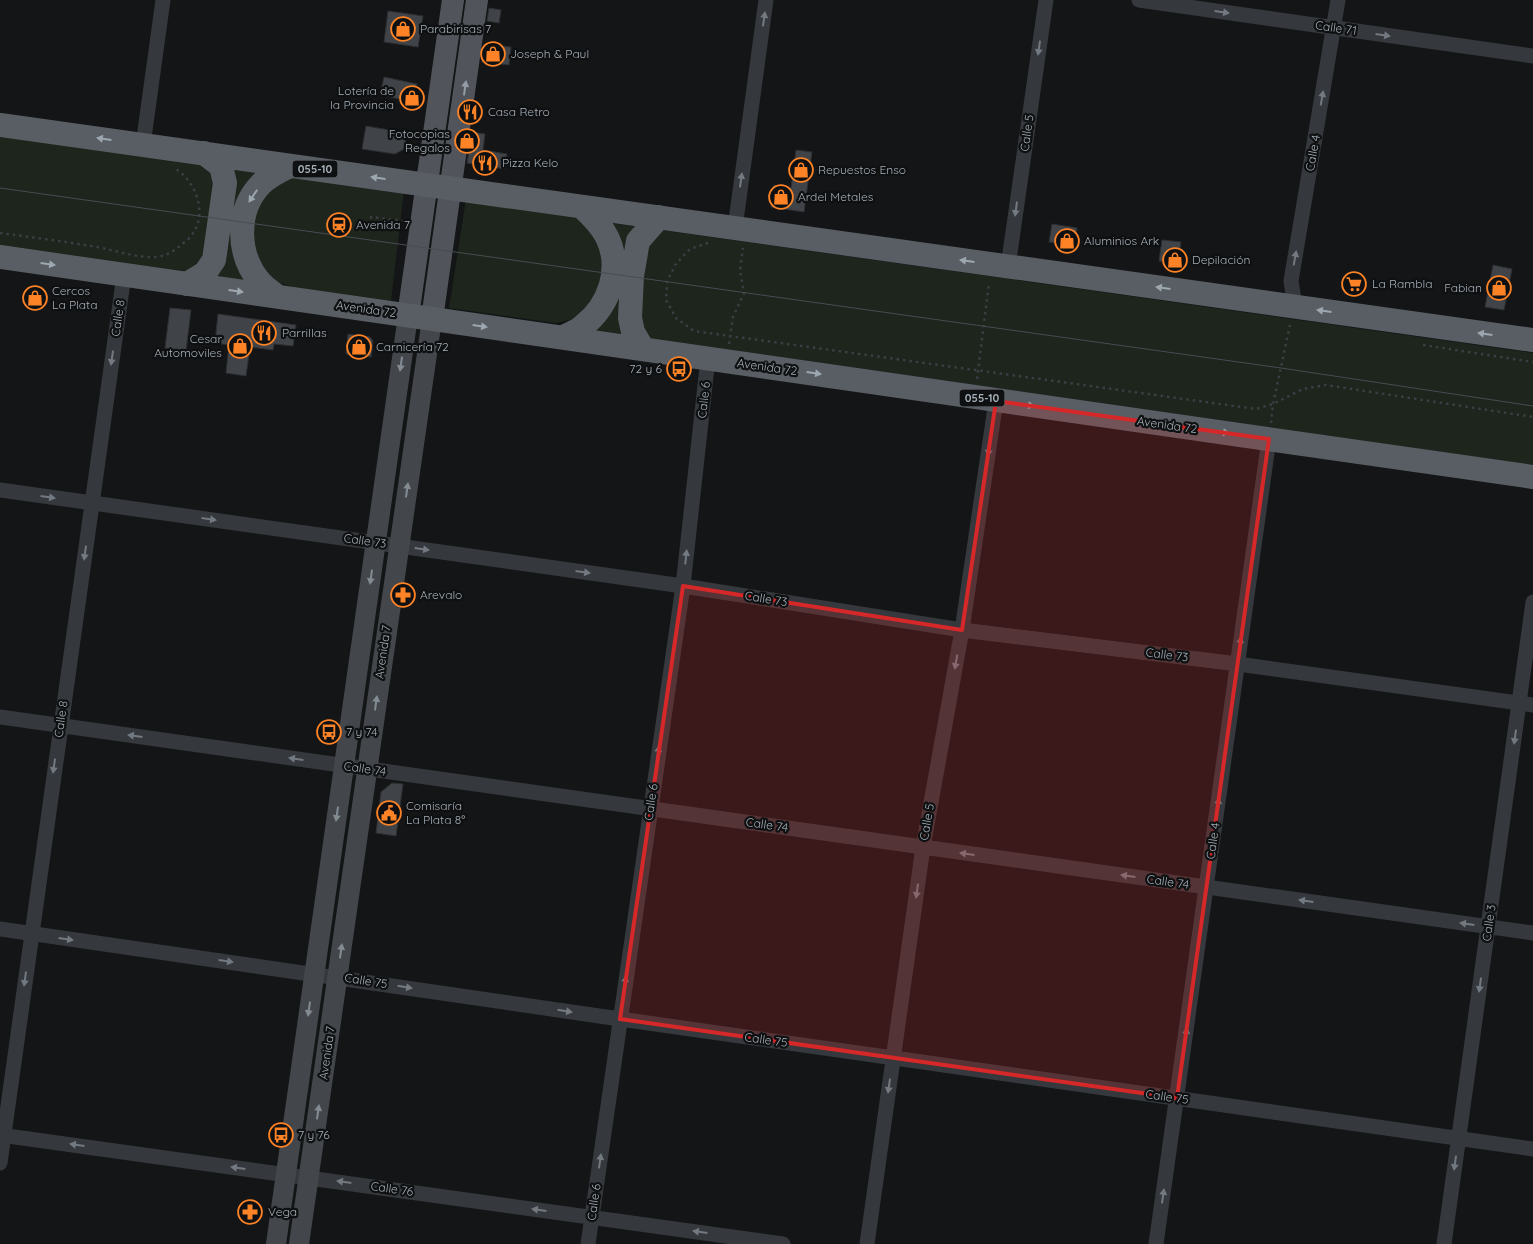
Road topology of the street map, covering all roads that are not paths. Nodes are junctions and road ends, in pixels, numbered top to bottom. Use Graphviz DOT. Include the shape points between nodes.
graph roads {
  1 [pos="163,0"];
  2 [pos="452,0"];
  3 [pos="477,0"];
  4 [pos="766,0"];
  5 [pos="1046,0"];
  6 [pos="1140,0"];
  7 [pos="1338,0"];
  8 [pos="1334,28"];
  9 [pos="1533,56"];
  10 [pos="0,124"];
  11 [pos="143,145"];
  12 [pos="204,153"];
  13 [pos="290,166"];
  14 [pos="427,185"];
  15 [pos="450,188"];
  16 [pos="582,207"];
  17 [pos="659,218"];
  18 [pos="735,237"];
  19 [pos="0,257"];
  20 [pos="999,265"];
  21 [pos="124,275"];
  22 [pos="187,284"];
  23 [pos="278,297"];
  24 [pos="1295,306"];
  25 [pos="408,316"];
  26 [pos="432,319"];
  27 [pos="563,337"];
  28 [pos="1533,340"];
  29 [pos="643,349"];
  30 [pos="718,359"];
  31 [pos="985,399"];
  32 [pos="1269,439"];
  33 [pos="1533,477"];
  34 [pos="0,490"];
  35 [pos="92,503"];
  36 [pos="375,543"];
  37 [pos="398,546"];
  38 [pos="683,586"];
  39 [pos="1533,602"];
  40 [pos="962,630"];
  41 [pos="1238,664"];
  42 [pos="1526,704"];
  43 [pos="0,717"];
  44 [pos="60,726"];
  45 [pos="344,766"];
  46 [pos="367,769"];
  47 [pos="650,809"];
  48 [pos="923,847"];
  49 [pos="1206,887"];
  50 [pos="1488,927"];
  51 [pos="0,929"];
  52 [pos="1533,933"];
  53 [pos="32,934"];
  54 [pos="314,974"];
  55 [pos="338,977"];
  56 [pos="620,1019"];
  57 [pos="893,1058"];
  58 [pos="1177,1098"];
  59 [pos="2,1135"];
  60 [pos="1459,1138"];
  61 [pos="1533,1149"];
  62 [pos="0,1163"];
  63 [pos="286,1174"];
  64 [pos="308,1177"];
  65 [pos="592,1217"];
  66 [pos="276,1244"];
  67 [pos="299,1244"];
  68 [pos="588,1244"];
  69 [pos="783,1244"];
  70 [pos="867,1244"];
  71 [pos="1156,1244"];
  72 [pos="1444,1244"];
  1 -- 11 [label="street"];
  2 -- 14 [label="main road, Avenida 7"];
  15 -- 3 [label="main road, Avenida 7, one-way"];
  18 -- 4 [label="street, one-way"];
  5 -- 20 [label="street, Calle 5, one-way"];
  6 -- 8 [label="street, Calle 71, one-way"];
  7 -- 8 [label="street, Calle 4"];
  8 -- 9 [label="street, Calle 71, one-way"];
  24 -- 8 [label="street, Calle 4, one-way" via="1291,281"];
  11 -- 10 [label="highway, 055-10, one-way"];
  11 -- 12 [label="highway, 055-10"];
  12 -- 13 [label="highway, 055-10"];
  12 -- 22 [label="highway" via="221,166 225,183 214,260 205,273"];
  14 -- 13 [label="highway, 055-10, one-way"];
  13 -- 23 [label="highway, one-way" via="274,173 260,185 248,203 242,223 242,245 249,266 261,283"];
  14 -- 15 [label="highway, 055-10"];
  14 -- 25 [label="main road, Avenida 7"];
  15 -- 16 [label="highway, 055-10"];
  15 -- 26 [label="main road, Avenida 7"];
  16 -- 17 [label="highway, 055-10"];
  16 -- 27 [label="highway" via="607,236 614,274 598,313 582,328"];
  17 -- 18 [label="highway, 055-10"];
  17 -- 29 [label="highway" via="638,241 632,276 630,318 633,332"];
  20 -- 18 [label="highway, 055-10, one-way"];
  19 -- 21 [label="highway, Avenida 72 / 055-10, one-way"];
  24 -- 20 [label="highway, 055-10, one-way"];
  21 -- 22 [label="highway, Avenida 72 / 055-10"];
  21 -- 35 [label="street, Calle 8, one-way"];
  22 -- 23 [label="highway, Avenida 72 / 055-10, one-way"];
  23 -- 25 [label="highway, Avenida 72 / 055-10"];
  28 -- 24 [label="highway, 055-10, one-way"];
  25 -- 26 [label="highway, Avenida 72 / 055-10"];
  25 -- 36 [label="main road, Avenida 7, one-way"];
  26 -- 27 [label="highway, Avenida 72 / 055-10, one-way"];
  37 -- 26 [label="main road, Avenida 7, one-way"];
  27 -- 29 [label="highway, Avenida 72 / 055-10"];
  29 -- 30 [label="highway, Avenida 72 / 055-10"];
  30 -- 31 [label="highway, Avenida 72 / 055-10, one-way"];
  38 -- 30 [label="street, Calle 6, one-way"];
  31 -- 32 [label="highway, Avenida 72 / 055-10, one-way"];
  31 -- 40 [label="street, Calle 5, one-way"];
  32 -- 33 [label="highway, Avenida 72 / 055-10"];
  41 -- 32 [label="street, Calle 4, one-way"];
  34 -- 35 [label="street, Calle 73, one-way"];
  35 -- 36 [label="street, Calle 73, one-way"];
  35 -- 44 [label="street, Calle 8, one-way"];
  36 -- 37 [label="street, Calle 73"];
  36 -- 45 [label="main road, Avenida 7, one-way"];
  37 -- 38 [label="street, Calle 73, one-way"];
  46 -- 37 [label="main road, Avenida 7, one-way"];
  38 -- 40 [label="street, Calle 73"];
  47 -- 38 [label="street, Calle 6, one-way"];
  39 -- 42 [label="street, Calle 3"];
  40 -- 41 [label="street, Calle 73"];
  40 -- 48 [label="street, Calle 5, one-way"];
  41 -- 42 [label="street, Calle 73"];
  49 -- 41 [label="street, Calle 4, one-way"];
  42 -- 50 [label="street, Calle 3, one-way"];
  43 -- 44 [label="street, Calle 74"];
  45 -- 44 [label="street, Calle 74, one-way"];
  44 -- 53 [label="street, Calle 8, one-way"];
  45 -- 46 [label="street, Calle 74"];
  45 -- 54 [label="main road, Avenida 7, one-way"];
  46 -- 47 [label="street, Calle 74"];
  55 -- 46 [label="main road, Avenida 7, one-way"];
  47 -- 48 [label="street, Calle 74"];
  56 -- 47 [label="street, Calle 6, one-way"];
  49 -- 48 [label="street, Calle 74, one-way"];
  48 -- 57 [label="street, Calle 5, one-way"];
  50 -- 49 [label="street, Calle 74, one-way"];
  58 -- 49 [label="street, Calle 4, one-way"];
  50 -- 52 [label="street, Calle 74"];
  50 -- 60 [label="street, Calle 3, one-way"];
  51 -- 53 [label="street, Calle 75"];
  53 -- 54 [label="street, Calle 75, one-way"];
  53 -- 59 [label="street, Calle 8, one-way"];
  54 -- 55 [label="street, Calle 75"];
  54 -- 63 [label="main road, Avenida 7, one-way"];
  55 -- 56 [label="street, Calle 75, one-way"];
  64 -- 55 [label="main road, Avenida 7, one-way"];
  56 -- 57 [label="street, Calle 75"];
  65 -- 56 [label="street, Calle 6, one-way"];
  57 -- 58 [label="street, Calle 75"];
  57 -- 70 [label="street, Calle 5, one-way"];
  58 -- 60 [label="street, Calle 75"];
  71 -- 58 [label="street, Calle 4, one-way"];
  59 -- 62 [label="street, Calle 8"];
  63 -- 59 [label="street, Calle 76, one-way"];
  60 -- 61 [label="street, Calle 75"];
  60 -- 72 [label="street, Calle 3, one-way"];
  63 -- 64 [label="street, Calle 76"];
  63 -- 66 [label="main road, Avenida 7"];
  65 -- 64 [label="street, Calle 76, one-way"];
  64 -- 67 [label="main road, Avenida 7"];
  65 -- 68 [label="street, Calle 6"];
  69 -- 65 [label="street, Calle 76, one-way"];
}
